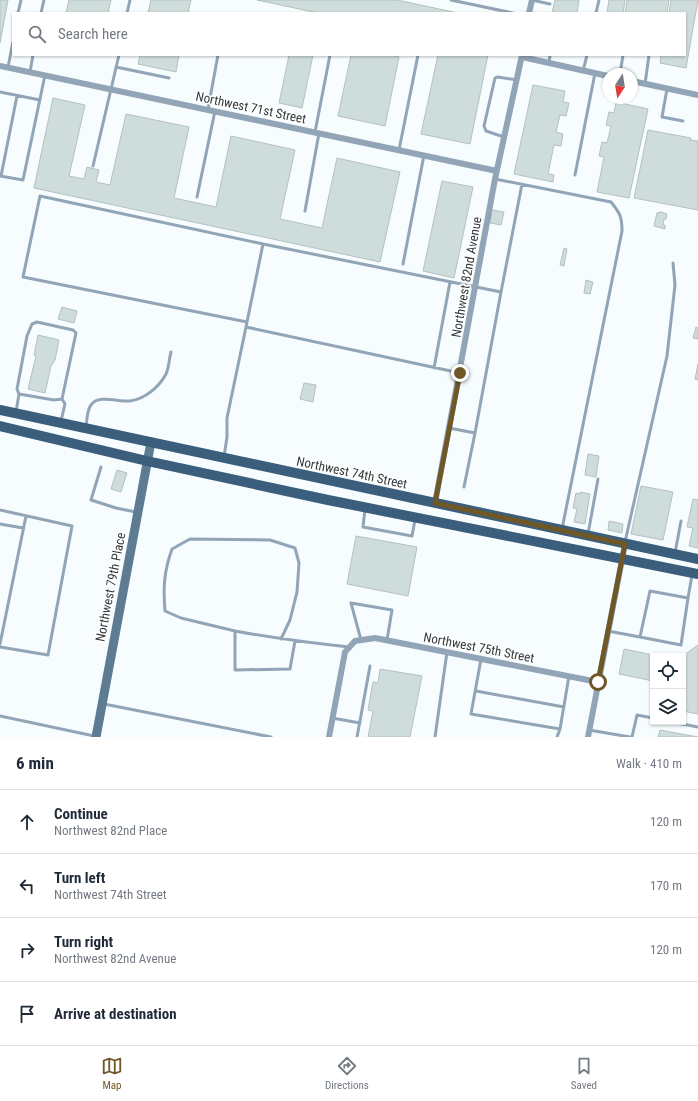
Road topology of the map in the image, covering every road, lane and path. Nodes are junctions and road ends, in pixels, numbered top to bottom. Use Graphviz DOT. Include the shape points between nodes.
graph roads {
  1 [pos="21,0"];
  2 [pos="44,0"];
  3 [pos="130,0"];
  4 [pos="451,0"];
  5 [pos="532,0"];
  6 [pos="599,0"];
  7 [pos="550,4"];
  8 [pos="18,12"];
  9 [pos="41,12"];
  10 [pos="127,12"];
  11 [pos="508,12"];
  12 [pos="529,12"];
  13 [pos="596,12"];
  14 [pos="12,47"];
  15 [pos="33,56"];
  16 [pos="119,56"];
  17 [pos="218,56"];
  18 [pos="330,56"];
  19 [pos="418,56"];
  20 [pos="522,56"];
  21 [pos="550,56"];
  22 [pos="587,56"];
  23 [pos="623,56"];
  24 [pos="650,56"];
  25 [pos="549,63"];
  26 [pos="0,66"];
  27 [pos="116,67"];
  28 [pos="8,68"];
  29 [pos="621,68"];
  30 [pos="583,71"];
  31 [pos="30,72"];
  32 [pos="595,73"];
  33 [pos="45,75"];
  34 [pos="602,75"];
  35 [pos="169,78"];
  36 [pos="517,80"];
  37 [pos="638,82"];
  38 [pos="644,84"];
  39 [pos="112,89"];
  40 [pos="667,89"];
  41 [pos="0,92"];
  42 [pos="17,96"];
  43 [pos="698,96"];
  44 [pos="40,100"];
  45 [pos="211,110"];
  46 [pos="683,121"];
  47 [pos="317,132"];
  48 [pos="504,137"];
  49 [pos="399,150"];
  50 [pos="424,155"];
  51 [pos="93,166"];
  52 [pos="497,171"];
  53 [pos="575,175"];
  54 [pos="1,176"];
  55 [pos="495,179"];
  56 [pos="522,184"];
  57 [pos="197,197"];
  58 [pos="304,211"];
  59 [pos="263,244"];
  60 [pos="673,263"];
  61 [pos="403,264"];
  62 [pos="450,282"];
  63 [pos="475,287"];
  64 [pos="501,292"];
  65 [pos="247,322"];
  66 [pos="246,327"];
  67 [pos="171,352"];
  68 [pos="434,368"];
  69 [pos="460,373"];
  70 [pos="19,394"];
  71 [pos="62,399"];
  72 [pos="0,410"];
  73 [pos="15,413"];
  74 [pos="0,422"];
  75 [pos="61,423"];
  76 [pos="0,426"];
  77 [pos="86,428"];
  78 [pos="449,428"];
  79 [pos="475,433"];
  80 [pos="151,442"];
  81 [pos="224,457"];
  82 [pos="147,461"];
  83 [pos="101,467"];
  84 [pos="598,479"];
  85 [pos="464,487"];
  86 [pos="435,503"];
  87 [pos="366,508"];
  88 [pos="0,510"];
  89 [pos="138,513"];
  90 [pos="26,516"];
  91 [pos="415,517"];
  92 [pos="681,521"];
  93 [pos="0,524"];
  94 [pos="23,528"];
  95 [pos="561,531"];
  96 [pos="588,536"];
  97 [pos="625,544"];
  98 [pos="675,554"];
  99 [pos="622,558"];
  100 [pos="698,559"];
  101 [pos="695,573"];
  102 [pos="688,598"];
  103 [pos="1,630"];
  104 [pos="235,630"];
  105 [pos="608,631"];
  106 [pos="640,637"];
  107 [pos="281,639"];
  108 [pos="387,640"];
  109 [pos="294,641"];
  110 [pos="358,641"];
  111 [pos="0,646"];
  112 [pos="349,647"];
  113 [pos="447,652"];
  114 [pos="481,659"];
  115 [pos="370,666"];
  116 [pos="569,676"];
  117 [pos="598,682"];
  118 [pos="476,691"];
  119 [pos="102,704"];
  120 [pos="564,707"];
  121 [pos="0,716"];
  122 [pos="650,717"];
  123 [pos="332,718"];
  124 [pos="360,723"];
  125 [pos="686,725"];
  126 [pos="698,727"];
  127 [pos="560,729"];
  128 [pos="589,730"];
  129 [pos="96,737"];
  130 [pos="271,737"];
  131 [pos="328,737"];
  132 [pos="357,737"];
  133 [pos="435,737"];
  134 [pos="556,737"];
  135 [pos="588,737"];
  136 [pos="631,737"];
  1 -- 8 [label="lane"];
  2 -- 9 [label="lane"];
  3 -- 10 [label="lane"];
  4 -- 11 [label="lane"];
  5 -- 7 [label="lane"];
  5 -- 12 [label="street"];
  6 -- 13 [label="lane"];
  14 -- 28 [label="lane"];
  15 -- 31 [label="lane"];
  16 -- 27 [label="lane"];
  17 -- 45 [label="lane"];
  18 -- 47 [label="lane"];
  19 -- 49 [label="lane"];
  20 -- 25 [label="street"];
  20 -- 36 [label="street, Northwest 82nd Avenue"];
  21 -- 25 [label="lane"];
  22 -- 30 [label="lane"];
  23 -- 29 [label="lane"];
  24 -- 38 [label="lane"];
  25 -- 30 [label="street"];
  26 -- 28 [label="street, Northwest 71st Street"];
  27 -- 35 [label="lane"];
  27 -- 39 [label="lane"];
  28 -- 31 [label="street, Northwest 71st Street"];
  30 -- 32 [label="street"];
  31 -- 33 [label="street, Northwest 71st Street"];
  32 -- 34 [label="street"];
  32 -- 53 [label="lane"];
  33 -- 39 [label="street, Northwest 71st Street"];
  33 -- 44 [label="lane"];
  36 -- 48 [label="street, Northwest 82nd Avenue"];
  36 -- 48 [label="lane" via="495,78 484,126 486,131"];
  37 -- 38 [label="street"];
  38 -- 40 [label="street"];
  39 -- 45 [label="street, Northwest 71st Street"];
  39 -- 51 [label="lane"];
  40 -- 43 [label="street"];
  40 -- 46 [label="lane" via="662,117"];
  41 -- 42 [label="lane"];
  42 -- 44 [label="lane"];
  42 -- 54 [label="lane"];
  44 -- 54 [label="lane" via="23,180"];
  45 -- 47 [label="street, Northwest 71st Street"];
  45 -- 57 [label="lane"];
  47 -- 49 [label="street, Northwest 71st Street"];
  47 -- 58 [label="lane"];
  48 -- 52 [label="street, Northwest 82nd Avenue"];
  49 -- 50 [label="street, Northwest 71st Street"];
  50 -- 52 [label="street, Northwest 71st Street"];
  50 -- 61 [label="lane"];
  52 -- 55 [label="street, Northwest 82nd Avenue"];
  55 -- 56 [label="lane"];
  55 -- 63 [label="street, Northwest 82nd Avenue"];
  56 -- 64 [label="lane"];
  56 -- 95 [label="lane" via="611,202 619,211 622,220 622,231"];
  59 -- 62 [label="lane"];
  59 -- 65 [label="lane"];
  59 -- 65 [label="lane" via="40,196 23,277"];
  60 -- 97 [label="lane" via="675,285 667,356"];
  62 -- 63 [label="lane"];
  62 -- 68 [label="lane"];
  63 -- 64 [label="lane"];
  63 -- 69 [label="street, Northwest 82nd Avenue"];
  64 -- 79 [label="lane"];
  65 -- 66 [label="lane"];
  66 -- 68 [label="lane"];
  66 -- 81 [label="lane" via="228,418"];
  67 -- 77 [label="lane" via="166,373 151,392 129,401 95,401 90,406"];
  68 -- 69 [label="lane"];
  69 -- 78 [label="street, Northwest 82nd Avenue"];
  70 -- 71 [label="lane"];
  70 -- 71 [label="lane" via="17,389 27,336 32,324 37,322 73,330 76,333"];
  70 -- 73 [label="lane"];
  71 -- 75 [label="lane" via="65,404"];
  72 -- 73 [label="main road, Northwest 74th Street"];
  73 -- 74 [label="main road"];
  73 -- 75 [label="main road, Northwest 74th Street"];
  75 -- 77 [label="main road, Northwest 74th Street"];
  76 -- 82 [label="main road"];
  77 -- 80 [label="main road, Northwest 74th Street"];
  78 -- 79 [label="lane"];
  78 -- 86 [label="street, Northwest 82nd Avenue"];
  79 -- 85 [label="lane"];
  80 -- 81 [label="main road, Northwest 74th Street"];
  80 -- 82 [label="main road, Northwest 79th Place"];
  81 -- 86 [label="main road, Northwest 74th Street"];
  82 -- 87 [label="main road"];
  82 -- 89 [label="main road, Northwest 79th Place"];
  83 -- 89 [label="lane" via="91,500"];
  84 -- 96 [label="lane"];
  86 -- 95 [label="main road, Northwest 74th Street"];
  87 -- 91 [label="main road"];
  87 -- 91 [label="lane" via="363,527 412,536"];
  88 -- 90 [label="lane"];
  89 -- 119 [label="main road, Northwest 79th Place"];
  90 -- 94 [label="lane"];
  90 -- 111 [label="lane" via="72,526 48,655"];
  91 -- 99 [label="main road"];
  92 -- 98 [label="lane"];
  93 -- 94 [label="lane"];
  94 -- 103 [label="lane"];
  95 -- 96 [label="main road, Northwest 74th Street"];
  96 -- 97 [label="main road, Northwest 74th Street"];
  97 -- 98 [label="main road, Northwest 74th Street"];
  97 -- 99 [label="street"];
  98 -- 100 [label="main road, Northwest 74th Street"];
  99 -- 101 [label="main road"];
  99 -- 105 [label="street"];
  101 -- 102 [label="lane"];
  102 -- 106 [label="lane" via="650,591"];
  102 -- 106 [label="lane" via="681,645"];
  103 -- 111 [label="lane"];
  104 -- 107 [label="lane"];
  104 -- 107 [label="lane" via="181,618 165,611 163,595 166,567 172,549 190,539 270,540 295,548 299,563 297,592 290,620"];
  104 -- 109 [label="lane" via="235,670 290,670"];
  105 -- 106 [label="lane"];
  105 -- 117 [label="street"];
  107 -- 109 [label="lane"];
  108 -- 110 [label="street, Northwest 75th Street" via="374,638"];
  108 -- 110 [label="lane" via="392,610 351,603"];
  108 -- 113 [label="street, Northwest 75th Street"];
  109 -- 112 [label="lane"];
  110 -- 112 [label="street"];
  112 -- 123 [label="street" via="345,652"];
  113 -- 114 [label="street, Northwest 75th Street"];
  113 -- 133 [label="lane"];
  114 -- 116 [label="street, Northwest 75th Street"];
  114 -- 118 [label="lane"];
  115 -- 124 [label="lane"];
  116 -- 117 [label="street, Northwest 75th Street"];
  116 -- 120 [label="lane"];
  117 -- 128 [label="street"];
  118 -- 120 [label="lane"];
  118 -- 127 [label="lane" via="471,714"];
  119 -- 129 [label="main road, Northwest 79th Place"];
  119 -- 130 [label="lane"];
  120 -- 127 [label="lane"];
  121 -- 129 [label="lane"];
  122 -- 136 [label="lane" via="637,715"];
  123 -- 124 [label="lane"];
  123 -- 131 [label="street"];
  124 -- 132 [label="lane"];
  125 -- 126 [label="lane"];
  127 -- 134 [label="lane"];
  128 -- 135 [label="street"];
  128 -- 136 [label="lane"];
}
